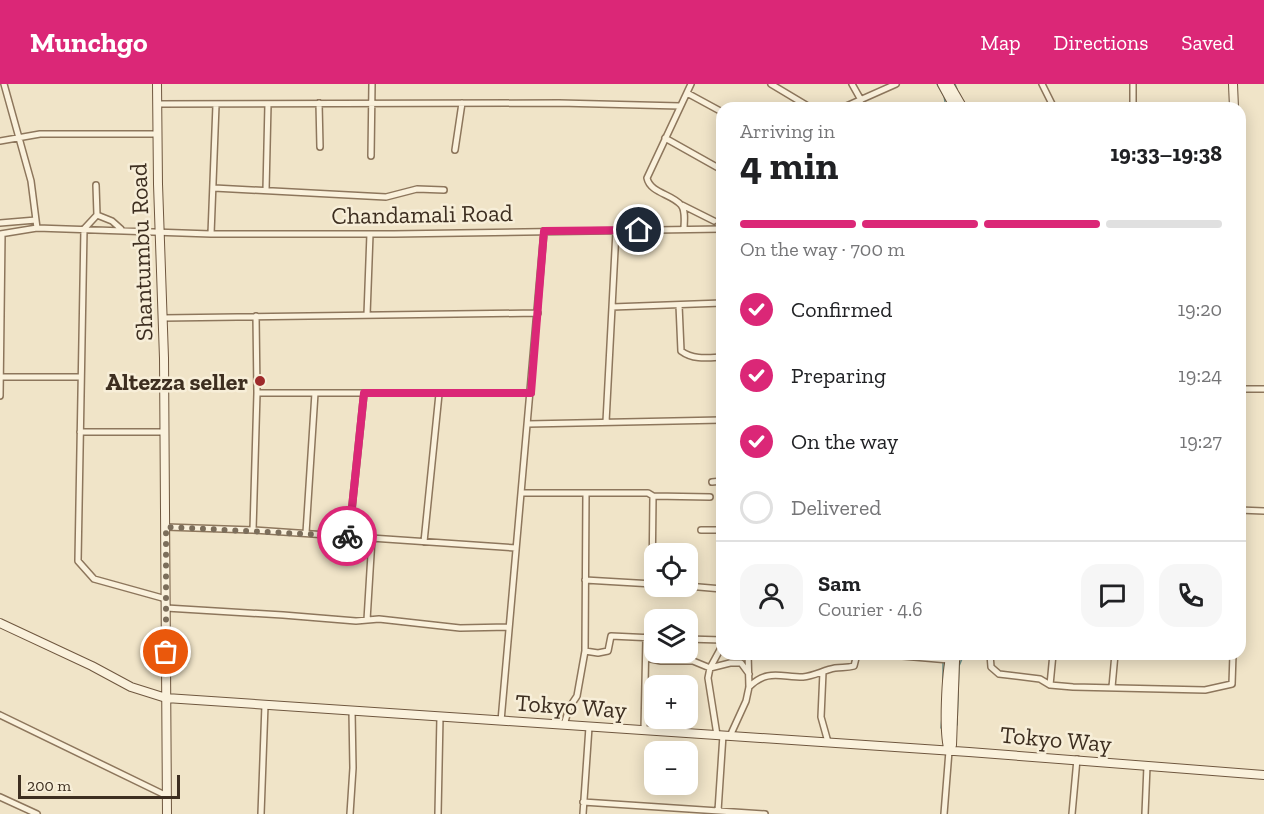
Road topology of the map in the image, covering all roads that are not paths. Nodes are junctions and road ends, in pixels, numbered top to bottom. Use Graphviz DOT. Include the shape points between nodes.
graph roads {
  1 [pos="5,84"];
  2 [pos="157,84"];
  3 [pos="372,84"];
  4 [pos="691,84"];
  5 [pos="771,84"];
  6 [pos="852,84"];
  7 [pos="896,84"];
  8 [pos="942,84"];
  9 [pos="949,84"];
  10 [pos="1042,84"];
  11 [pos="1133,84"];
  12 [pos="1233,84"];
  13 [pos="0,86"];
  14 [pos="687,93"];
  15 [pos="861,100"];
  16 [pos="801,102"];
  17 [pos="856,102"];
  18 [pos="952,102"];
  19 [pos="960,102"];
  20 [pos="1051,102"];
  21 [pos="1133,102"];
  22 [pos="1233,102"];
  23 [pos="462,103"];
  24 [pos="157,104"];
  25 [pos="268,104"];
  26 [pos="319,104"];
  27 [pos="372,104"];
  28 [pos="216,105"];
  29 [pos="680,106"];
  30 [pos="716,109"];
  31 [pos="157,134"];
  32 [pos="20,136"];
  33 [pos="665,138"];
  34 [pos="0,141"];
  35 [pos="320,147"];
  36 [pos="455,150"];
  37 [pos="371,156"];
  38 [pos="716,167"];
  39 [pos="96,185"];
  40 [pos="214,188"];
  41 [pos="266,190"];
  42 [pos="444,190"];
  43 [pos="680,204"];
  44 [pos="97,215"];
  45 [pos="36,220"];
  46 [pos="714,222"];
  47 [pos="0,223"];
  48 [pos="37,228"];
  49 [pos="84,229"];
  50 [pos="122,229"];
  51 [pos="684,229"];
  52 [pos="716,229"];
  53 [pos="544,231"];
  54 [pos="616,231"];
  55 [pos="160,232"];
  56 [pos="1,234"];
  57 [pos="211,234"];
  58 [pos="370,234"];
  59 [pos="716,303"];
  60 [pos="679,305"];
  61 [pos="612,307"];
  62 [pos="538,314"];
  63 [pos="368,315"];
  64 [pos="256,316"];
  65 [pos="163,318"];
  66 [pos="1,328"];
  67 [pos="716,357"];
  68 [pos="81,376"];
  69 [pos="0,377"];
  70 [pos="1246,389"];
  71 [pos="1264,389"];
  72 [pos="257,393"];
  73 [pos="315,393"];
  74 [pos="364,393"];
  75 [pos="531,393"];
  76 [pos="439,394"];
  77 [pos="0,396"];
  78 [pos="716,420"];
  79 [pos="606,422"];
  80 [pos="528,424"];
  81 [pos="80,432"];
  82 [pos="165,432"];
  83 [pos="712,482"];
  84 [pos="716,482"];
  85 [pos="522,493"];
  86 [pos="586,494"];
  87 [pos="653,496"];
  88 [pos="710,497"];
  89 [pos="1246,510"];
  90 [pos="1264,511"];
  91 [pos="166,527"];
  92 [pos="254,530"];
  93 [pos="701,530"];
  94 [pos="716,530"];
  95 [pos="306,533"];
  96 [pos="349,536"];
  97 [pos="372,538"];
  98 [pos="424,542"];
  99 [pos="653,543"];
  100 [pos="516,548"];
  101 [pos="585,580"];
  102 [pos="644,583"];
  103 [pos="698,587"];
  104 [pos="716,588"];
  105 [pos="166,604"];
  106 [pos="367,620"];
  107 [pos="0,623"];
  108 [pos="509,627"];
  109 [pos="644,637"];
  110 [pos="698,639"];
  111 [pos="716,640"];
  112 [pos="585,651"];
  113 [pos="716,657"];
  114 [pos="748,660"];
  115 [pos="856,660"];
  116 [pos="950,660"];
  117 [pos="956,660"];
  118 [pos="990,660"];
  119 [pos="1052,660"];
  120 [pos="1114,660"];
  121 [pos="1233,660"];
  122 [pos="646,663"];
  123 [pos="698,663"];
  124 [pos="710,668"];
  125 [pos="823,672"];
  126 [pos="749,674"];
  127 [pos="1050,685"];
  128 [pos="749,687"];
  129 [pos="1112,687"];
  130 [pos="166,698"];
  131 [pos="266,705"];
  132 [pos="352,711"];
  133 [pos="0,715"];
  134 [pos="440,717"];
  135 [pos="501,721"];
  136 [pos="564,725"];
  137 [pos="589,727"];
  138 [pos="946,727"];
  139 [pos="644,730"];
  140 [pos="952,734"];
  141 [pos="724,735"];
  142 [pos="828,742"];
  143 [pos="931,750"];
  144 [pos="949,751"];
  145 [pos="969,752"];
  146 [pos="1077,759"];
  147 [pos="1147,766"];
  148 [pos="1264,775"];
  149 [pos="0,796"];
  150 [pos="167,796"];
  151 [pos="584,802"];
  152 [pos="654,807"];
  153 [pos="718,811"];
  154 [pos="37,814"];
  155 [pos="167,814"];
  156 [pos="261,814"];
  157 [pos="350,814"];
  158 [pos="438,814"];
  159 [pos="583,814"];
  160 [pos="654,814"];
  161 [pos="765,814"];
  162 [pos="945,814"];
  163 [pos="1072,814"];
  164 [pos="1144,814"];
  1 -- 13 [label="street"];
  1 -- 32 [label="street"];
  2 -- 24 [label="main road, Shantumbu Road"];
  3 -- 27 [label="street"];
  4 -- 14 [label="street"];
  5 -- 16 [label="street"];
  6 -- 15 [label="street"];
  7 -- 15 [label="street"];
  8 -- 18 [label="main road"];
  9 -- 19 [label="main road"];
  10 -- 20 [label="street"];
  11 -- 21 [label="street"];
  12 -- 22 [label="main road"];
  14 -- 29 [label="street"];
  14 -- 30 [label="street"];
  15 -- 17 [label="street"];
  23 -- 27 [label="street"];
  23 -- 29 [label="street"];
  23 -- 36 [label="street"];
  24 -- 28 [label="street"];
  24 -- 31 [label="main road, Shantumbu Road"];
  25 -- 26 [label="street"];
  25 -- 28 [label="street"];
  25 -- 41 [label="street"];
  26 -- 27 [label="street"];
  26 -- 35 [label="street"];
  27 -- 37 [label="street"];
  28 -- 40 [label="street"];
  29 -- 33 [label="street"];
  31 -- 32 [label="street"];
  31 -- 55 [label="main road, Shantumbu Road"];
  32 -- 34 [label="street"];
  32 -- 45 [label="street"];
  33 -- 38 [label="street"];
  33 -- 43 [label="street" via="647,181"];
  39 -- 44 [label="street"];
  40 -- 41 [label="street"];
  40 -- 57 [label="street"];
  41 -- 42 [label="street" via="386,197 417,189"];
  43 -- 46 [label="street"];
  43 -- 51 [label="street"];
  44 -- 49 [label="street"];
  44 -- 50 [label="street"];
  45 -- 47 [label="street"];
  45 -- 48 [label="street"];
  48 -- 49 [label="street, Chandamali Road"];
  48 -- 56 [label="street, Chandamali Road"];
  49 -- 50 [label="street, Chandamali Road"];
  49 -- 68 [label="street"];
  50 -- 55 [label="street, Chandamali Road"];
  51 -- 52 [label="street, Chandamali Road"];
  51 -- 54 [label="street, Chandamali Road"];
  53 -- 54 [label="street, Chandamali Road"];
  53 -- 58 [label="street, Chandamali Road"];
  53 -- 62 [label="street"];
  54 -- 61 [label="street"];
  55 -- 57 [label="street, Chandamali Road"];
  55 -- 65 [label="main road, Shantumbu Road"];
  56 -- 66 [label="street"];
  57 -- 58 [label="street, Chandamali Road"];
  58 -- 63 [label="street"];
  59 -- 60 [label="street"];
  60 -- 61 [label="street"];
  60 -- 67 [label="street" via="681,351 697,358"];
  61 -- 79 [label="street"];
  62 -- 63 [label="street"];
  62 -- 75 [label="street"];
  63 -- 64 [label="street"];
  64 -- 65 [label="street"];
  64 -- 72 [label="street"];
  65 -- 82 [label="main road, Shantumbu Road"];
  66 -- 69 [label="street"];
  68 -- 69 [label="street"];
  68 -- 81 [label="street"];
  69 -- 77 [label="street"];
  70 -- 71 [label="street"];
  72 -- 73 [label="street"];
  72 -- 92 [label="street"];
  73 -- 74 [label="street"];
  73 -- 95 [label="street"];
  74 -- 76 [label="street"];
  74 -- 96 [label="street"];
  75 -- 76 [label="street"];
  75 -- 80 [label="street"];
  76 -- 98 [label="street"];
  78 -- 79 [label="street"];
  79 -- 80 [label="street"];
  80 -- 85 [label="street"];
  81 -- 82 [label="street"];
  81 -- 105 [label="street" via="78,561 94,579"];
  82 -- 91 [label="main road, Shantumbu Road"];
  83 -- 84 [label="street"];
  85 -- 86 [label="street"];
  85 -- 100 [label="street"];
  86 -- 87 [label="street"];
  86 -- 101 [label="street"];
  87 -- 88 [label="street"];
  87 -- 99 [label="street"];
  89 -- 90 [label="street"];
  91 -- 92 [label="street"];
  91 -- 105 [label="main road, Shantumbu Road"];
  92 -- 95 [label="street"];
  93 -- 94 [label="street"];
  95 -- 96 [label="street"];
  96 -- 97 [label="street"];
  97 -- 98 [label="street"];
  97 -- 106 [label="street"];
  98 -- 100 [label="street"];
  100 -- 108 [label="street"];
  101 -- 102 [label="street"];
  101 -- 112 [label="street"];
  103 -- 104 [label="street"];
  105 -- 106 [label="street"];
  105 -- 130 [label="main road, Shantumbu Road"];
  106 -- 108 [label="street" via="460,628"];
  107 -- 130 [label="main road, Tokyo Way" via="131,687"];
  108 -- 135 [label="street"];
  109 -- 112 [label="street" via="612,636 608,651"];
  110 -- 111 [label="street"];
  112 -- 136 [label="street" via="577,696"];
  113 -- 124 [label="street"];
  114 -- 126 [label="street"];
  115 -- 125 [label="street" via="854,666"];
  116 -- 138 [label="main road"];
  117 -- 140 [label="main road"];
  118 -- 127 [label="street" via="991,667 999,674 1040,679"];
  119 -- 127 [label="street"];
  120 -- 129 [label="street"];
  121 -- 129 [label="street" via="1232,684 1205,690"];
  122 -- 139 [label="street"];
  123 -- 124 [label="street"];
  124 -- 126 [label="street" via="741,663"];
  124 -- 141 [label="street" via="710,696"];
  125 -- 128 [label="street" via="805,677 770,674"];
  125 -- 142 [label="street" via="821,717"];
  126 -- 128 [label="street"];
  127 -- 129 [label="street"];
  128 -- 141 [label="street" via="746,701"];
  130 -- 131 [label="main road, Tokyo Way"];
  130 -- 150 [label="main road, Shantumbu Road"];
  131 -- 132 [label="main road, Tokyo Way"];
  131 -- 156 [label="street"];
  132 -- 134 [label="main road, Tokyo Way"];
  132 -- 157 [label="street"];
  133 -- 150 [label="street"];
  134 -- 135 [label="main road, Tokyo Way"];
  134 -- 158 [label="street"];
  135 -- 136 [label="main road, Tokyo Way"];
  136 -- 137 [label="main road, Tokyo Way"];
  137 -- 139 [label="main road, Tokyo Way"];
  137 -- 151 [label="street"];
  138 -- 143 [label="main road" via="942,741"];
  138 -- 144 [label="main road"];
  139 -- 141 [label="main road, Tokyo Way"];
  140 -- 144 [label="main road"];
  140 -- 145 [label="main road" via="960,747"];
  141 -- 142 [label="main road, Tokyo Way"];
  141 -- 153 [label="street"];
  142 -- 143 [label="main road, Tokyo Way"];
  143 -- 144 [label="main road, Tokyo Way"];
  144 -- 145 [label="main road, Tokyo Way"];
  144 -- 162 [label="street"];
  145 -- 146 [label="main road, Tokyo Way"];
  146 -- 147 [label="main road, Tokyo Way"];
  146 -- 163 [label="street"];
  147 -- 148 [label="main road, Tokyo Way"];
  147 -- 164 [label="street"];
  149 -- 154 [label="street"];
  150 -- 155 [label="main road, Shantumbu Road"];
  151 -- 152 [label="street"];
  151 -- 159 [label="street"];
  152 -- 153 [label="street"];
  152 -- 160 [label="street"];
  153 -- 161 [label="street"];
}
